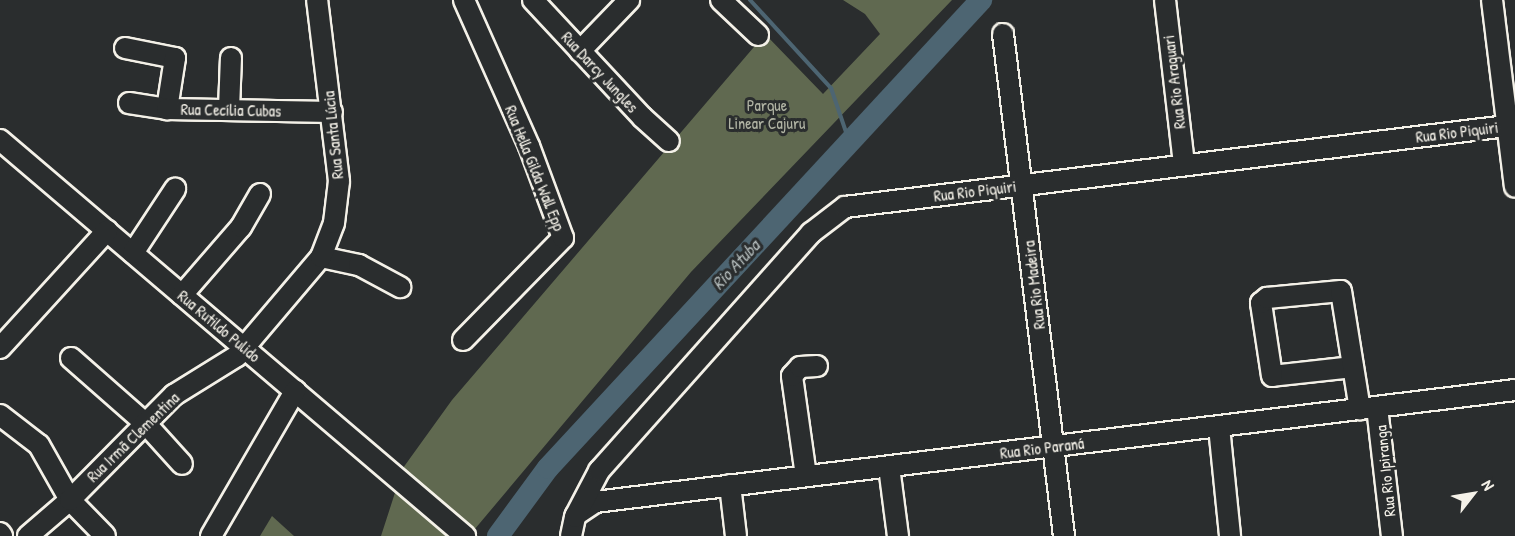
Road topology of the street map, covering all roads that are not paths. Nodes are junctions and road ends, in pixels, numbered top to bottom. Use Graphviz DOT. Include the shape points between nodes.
graph roads {
  1 [pos="317,0"];
  2 [pos="464,0"];
  3 [pos="534,0"];
  4 [pos="629,0"];
  5 [pos="721,0"];
  6 [pos="1165,0"];
  7 [pos="1492,0"];
  8 [pos="1003,34"];
  9 [pos="758,35"];
  10 [pos="126,48"];
  11 [pos="580,51"];
  12 [pos="231,58"];
  13 [pos="129,103"];
  14 [pos="167,109"];
  15 [pos="230,109"];
  16 [pos="332,112"];
  17 [pos="1511,125"];
  18 [pos="0,140"];
  19 [pos="669,141"];
  20 [pos="1184,165"];
  21 [pos="1022,185"];
  22 [pos="1515,187"];
  23 [pos="175,189"];
  24 [pos="260,194"];
  25 [pos="107,231"];
  26 [pos="133,253"];
  27 [pos="321,257"];
  28 [pos="400,286"];
  29 [pos="182,295"];
  30 [pos="463,340"];
  31 [pos="0,348"];
  32 [pos="244,348"];
  33 [pos="71,358"];
  34 [pos="817,366"];
  35 [pos="1353,367"];
  36 [pos="1515,390"];
  37 [pos="295,391"];
  38 [pos="1369,408"];
  39 [pos="0,415"];
  40 [pos="145,423"];
  41 [pos="1219,427"];
  42 [pos="1053,447"];
  43 [pos="182,464"];
  44 [pos="889,466"];
  45 [pos="806,476"];
  46 [pos="730,485"];
  47 [pos="70,500"];
  48 [pos="573,526"];
  49 [pos="28,536"];
  50 [pos="105,536"];
  51 [pos="211,536"];
  52 [pos="465,536"];
  53 [pos="736,536"];
  54 [pos="898,536"];
  55 [pos="1064,536"];
  56 [pos="1230,536"];
  57 [pos="1392,536"];
  1 -- 16 [label="street, Rua Santa Lúcia"];
  2 -- 30 [label="street, Rua Hella Gilda Wall Epp" via="529,146 563,238"];
  3 -- 11 [label="street, Rua Darcy Jungles"];
  4 -- 11 [label="street"];
  5 -- 9 [label="street"];
  6 -- 20 [label="street, Rua Rio Araguari"];
  7 -- 17 [label="street"];
  8 -- 21 [label="street, Rua Rio Madeira"];
  10 -- 14 [label="street" via="175,58"];
  11 -- 19 [label="street, Rua Darcy Jungles"];
  12 -- 15 [label="street"];
  13 -- 14 [label="street, Rua Cecília Cubas"];
  14 -- 15 [label="street, Rua Cecília Cubas"];
  15 -- 16 [label="street, Rua Cecília Cubas"];
  16 -- 27 [label="street, Rua Santa Lúcia" via="338,201"];
  17 -- 20 [label="street, Rua Rio Piquiri"];
  17 -- 22 [label="street"];
  18 -- 25 [label="street, Rua Rutildo Pulido"];
  20 -- 21 [label="street, Rua Rio Piquiri"];
  21 -- 42 [label="street, Rua Rio Madeira"];
  21 -- 48 [label="street, Rua Rio Piquiri" via="845,207 830,215 599,471"];
  23 -- 26 [label="street"];
  24 -- 29 [label="street" via="241,227"];
  25 -- 26 [label="street, Rua Rutildo Pulido"];
  25 -- 31 [label="street"];
  26 -- 29 [label="street, Rua Rutildo Pulido"];
  27 -- 28 [label="street" via="359,265"];
  27 -- 32 [label="street, Rua Santa Lúcia"];
  29 -- 32 [label="street, Rua Rutildo Pulido"];
  32 -- 37 [label="street, Rua Rutildo Pulido"];
  32 -- 40 [label="street, Rua Irmã Clementina" via="231,361 174,395"];
  33 -- 40 [label="street"];
  34 -- 45 [label="street" via="800,368 792,376"];
  35 -- 35 [label="street, Rua Rio Ipiranga" via="1272,376 1261,303 1267,298 1339,290"];
  35 -- 38 [label="street, Rua Rio Ipiranga"];
  36 -- 38 [label="street, Rua Rio Paraná"];
  37 -- 51 [label="street"];
  37 -- 52 [label="street, Rua Rutildo Pulido"];
  38 -- 41 [label="street, Rua Rio Paraná"];
  38 -- 57 [label="street, Rua Rio Ipiranga"];
  39 -- 47 [label="street" via="39,445"];
  40 -- 43 [label="street"];
  40 -- 47 [label="street, Rua Irmã Clementina"];
  41 -- 42 [label="street, Rua Rio Paraná"];
  41 -- 56 [label="street"];
  42 -- 44 [label="street, Rua Rio Paraná"];
  42 -- 55 [label="street, Rua Rio Madeira"];
  44 -- 45 [label="street, Rua Rio Paraná"];
  44 -- 54 [label="street"];
  45 -- 46 [label="street, Rua Rio Paraná"];
  46 -- 48 [label="street, Rua Rio Paraná" via="595,502"];
  46 -- 53 [label="street"];
  47 -- 49 [label="street, Rua Irmã Clementina"];
  47 -- 50 [label="street"];
}
